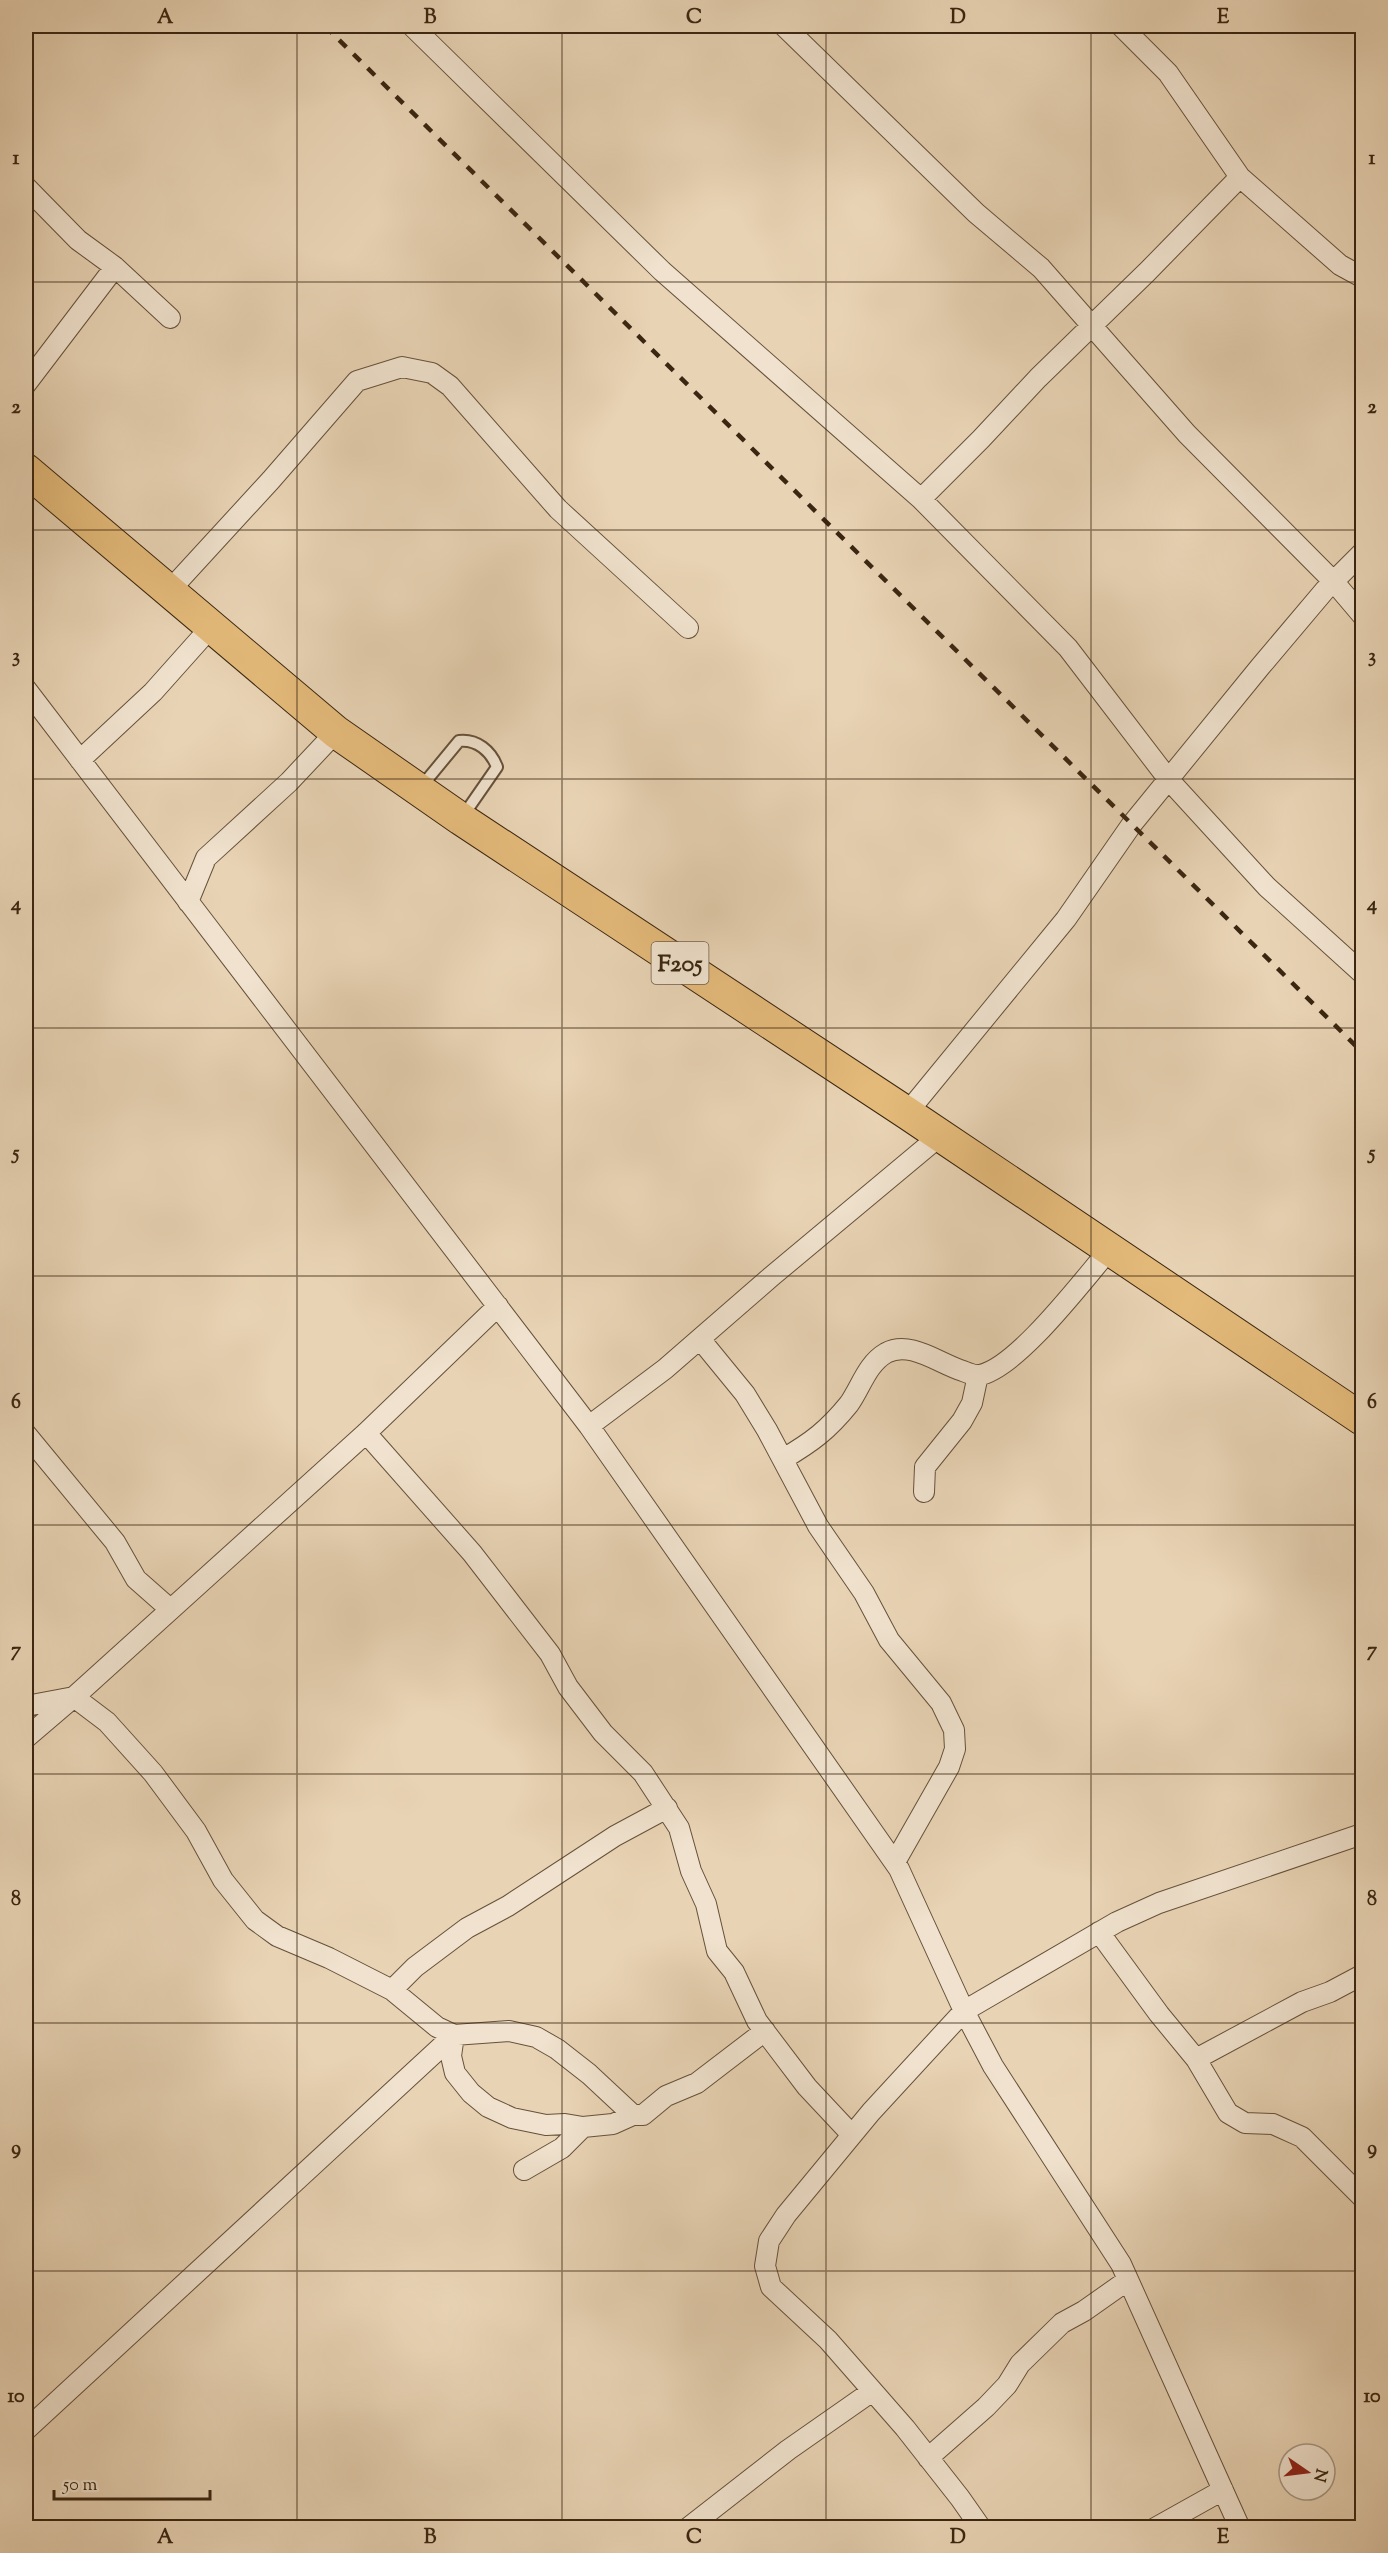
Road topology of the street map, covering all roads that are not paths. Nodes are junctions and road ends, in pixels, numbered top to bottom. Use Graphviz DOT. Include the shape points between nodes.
graph roads {
  1 [pos="412,26"];
  2 [pos="784,26"];
  3 [pos="1121,26"];
  4 [pos="1240,177"];
  5 [pos="26,187"];
  6 [pos="116,267"];
  7 [pos="1362,277"];
  8 [pos="170,318"];
  9 [pos="1090,325"];
  10 [pos="26,384"];
  11 [pos="26,470"];
  12 [pos="921,499"];
  13 [pos="1362,553"];
  14 [pos="1334,582"];
  15 [pos="170,590"];
  16 [pos="1362,615"];
  17 [pos="211,627"];
  18 [pos="688,628"];
  19 [pos="26,689"];
  20 [pos="336,732"];
  21 [pos="80,760"];
  22 [pos="1169,780"];
  23 [pos="418,790"];
  24 [pos="460,819"];
  25 [pos="188,902"];
  26 [pos="1362,973"];
  27 [pos="907,1113"];
  28 [pos="941,1135"];
  29 [pos="1110,1249"];
  30 [pos="498,1306"];
  31 [pos="700,1340"];
  32 [pos="978,1375"];
  33 [pos="1362,1419"];
  34 [pos="589,1426"];
  35 [pos="366,1433"];
  36 [pos="26,1434"];
  37 [pos="783,1459"];
  38 [pos="924,1492"];
  39 [pos="170,1609"];
  40 [pos="74,1697"];
  41 [pos="26,1706"];
  42 [pos="26,1738"];
  43 [pos="667,1809"];
  44 [pos="1362,1834"];
  45 [pos="894,1862"];
  46 [pos="1099,1932"];
  47 [pos="1362,1975"];
  48 [pos="392,1990"];
  49 [pos="964,2011"];
  50 [pos="765,2031"];
  51 [pos="454,2036"];
  52 [pos="1196,2059"];
  53 [pos="633,2115"];
  54 [pos="583,2127"];
  55 [pos="852,2135"];
  56 [pos="524,2170"];
  57 [pos="1362,2197"];
  58 [pos="1128,2280"];
  59 [pos="871,2392"];
  60 [pos="26,2430"];
  61 [pos="928,2458"];
  62 [pos="1223,2490"];
  63 [pos="688,2528"];
  64 [pos="981,2528"];
  65 [pos="1155,2528"];
  66 [pos="1240,2528"];
  1 -- 12 [label="street" via="662,271"];
  2 -- 9 [label="street" via="961,199 1041,268"];
  3 -- 4 [label="street" via="1168,73"];
  4 -- 7 [label="street" via="1340,265"];
  4 -- 9 [label="street"];
  5 -- 6 [label="street" via="78,240"];
  6 -- 8 [label="street"];
  6 -- 10 [label="street"];
  9 -- 12 [label="street"];
  9 -- 14 [label="street" via="1187,434"];
  11 -- 15 [label="main road, F205"];
  12 -- 22 [label="street" via="1068,648"];
  13 -- 14 [label="street"];
  14 -- 16 [label="street"];
  14 -- 22 [label="street"];
  15 -- 17 [label="main road, F205"];
  15 -- 18 [label="street" via="357,381 402,367 432,373 450,386 558,509"];
  17 -- 20 [label="main road, F205"];
  17 -- 21 [label="street" via="153,692"];
  19 -- 21 [label="street"];
  20 -- 23 [label="main road, F205"];
  20 -- 25 [label="street" via="289,782 206,858"];
  21 -- 25 [label="street"];
  22 -- 26 [label="street" via="1267,887"];
  22 -- 27 [label="street" via="1132,824 1066,919"];
  23 -- 24 [label="main road, F205"];
  23 -- 24 [label="lane" via="459,741 470,740 492,755 496,767"];
  24 -- 27 [label="main road, F205"];
  25 -- 30 [label="street"];
  27 -- 28 [label="main road, F205"];
  28 -- 29 [label="main road, F205"];
  28 -- 31 [label="street"];
  29 -- 32 [label="street" via="1017,1353"];
  29 -- 33 [label="main road, F205"];
  30 -- 34 [label="street"];
  30 -- 35 [label="street"];
  31 -- 34 [label="street"];
  31 -- 37 [label="street" via="745,1394"];
  32 -- 37 [label="street" via="915,1350 902,1348 888,1353 874,1362 830,1426 816,1440"];
  32 -- 38 [label="street" via="972,1403 962,1421 925,1467"];
  34 -- 45 [label="street"];
  35 -- 39 [label="street"];
  35 -- 43 [label="street" via="472,1553 550,1654 568,1687 596,1724 643,1773"];
  36 -- 39 [label="street" via="115,1542 136,1579"];
  37 -- 45 [label="street" via="818,1526 864,1593 889,1640 941,1703 954,1730 955,1749 949,1767"];
  39 -- 40 [label="street"];
  40 -- 41 [label="street"];
  40 -- 42 [label="street"];
  40 -- 48 [label="street" via="107,1722 153,1773 255,1920 277,1936"];
  43 -- 48 [label="street" via="615,1836 508,1906 466,1928"];
  43 -- 50 [label="street" via="679,1828 706,1904 717,1951 734,1972"];
  44 -- 46 [label="street" via="1160,1903"];
  45 -- 49 [label="street"];
  46 -- 49 [label="street"];
  46 -- 52 [label="street"];
  47 -- 52 [label="street"];
  48 -- 51 [label="street"];
  49 -- 55 [label="street"];
  49 -- 58 [label="street" via="993,2066"];
  50 -- 53 [label="street" via="697,2083 666,2096 643,2115"];
  50 -- 55 [label="street" via="807,2087"];
  51 -- 53 [label="street" via="509,2031 536,2037 589,2074"];
  51 -- 54 [label="street" via="450,2056 455,2073 488,2107 512,2118"];
  51 -- 60 [label="street"];
  52 -- 57 [label="street" via="1228,2113 1245,2123 1273,2124 1302,2137"];
  53 -- 54 [label="street" via="613,2124"];
  54 -- 56 [label="street" via="562,2148"];
  55 -- 59 [label="street" via="786,2215 769,2241 765,2266 771,2288 828,2340"];
  58 -- 61 [label="street" via="1062,2323 1020,2364 986,2407"];
  58 -- 62 [label="street"];
  59 -- 61 [label="street"];
  59 -- 63 [label="street"];
  61 -- 64 [label="street"];
  62 -- 65 [label="street"];
  62 -- 66 [label="street"];
}
